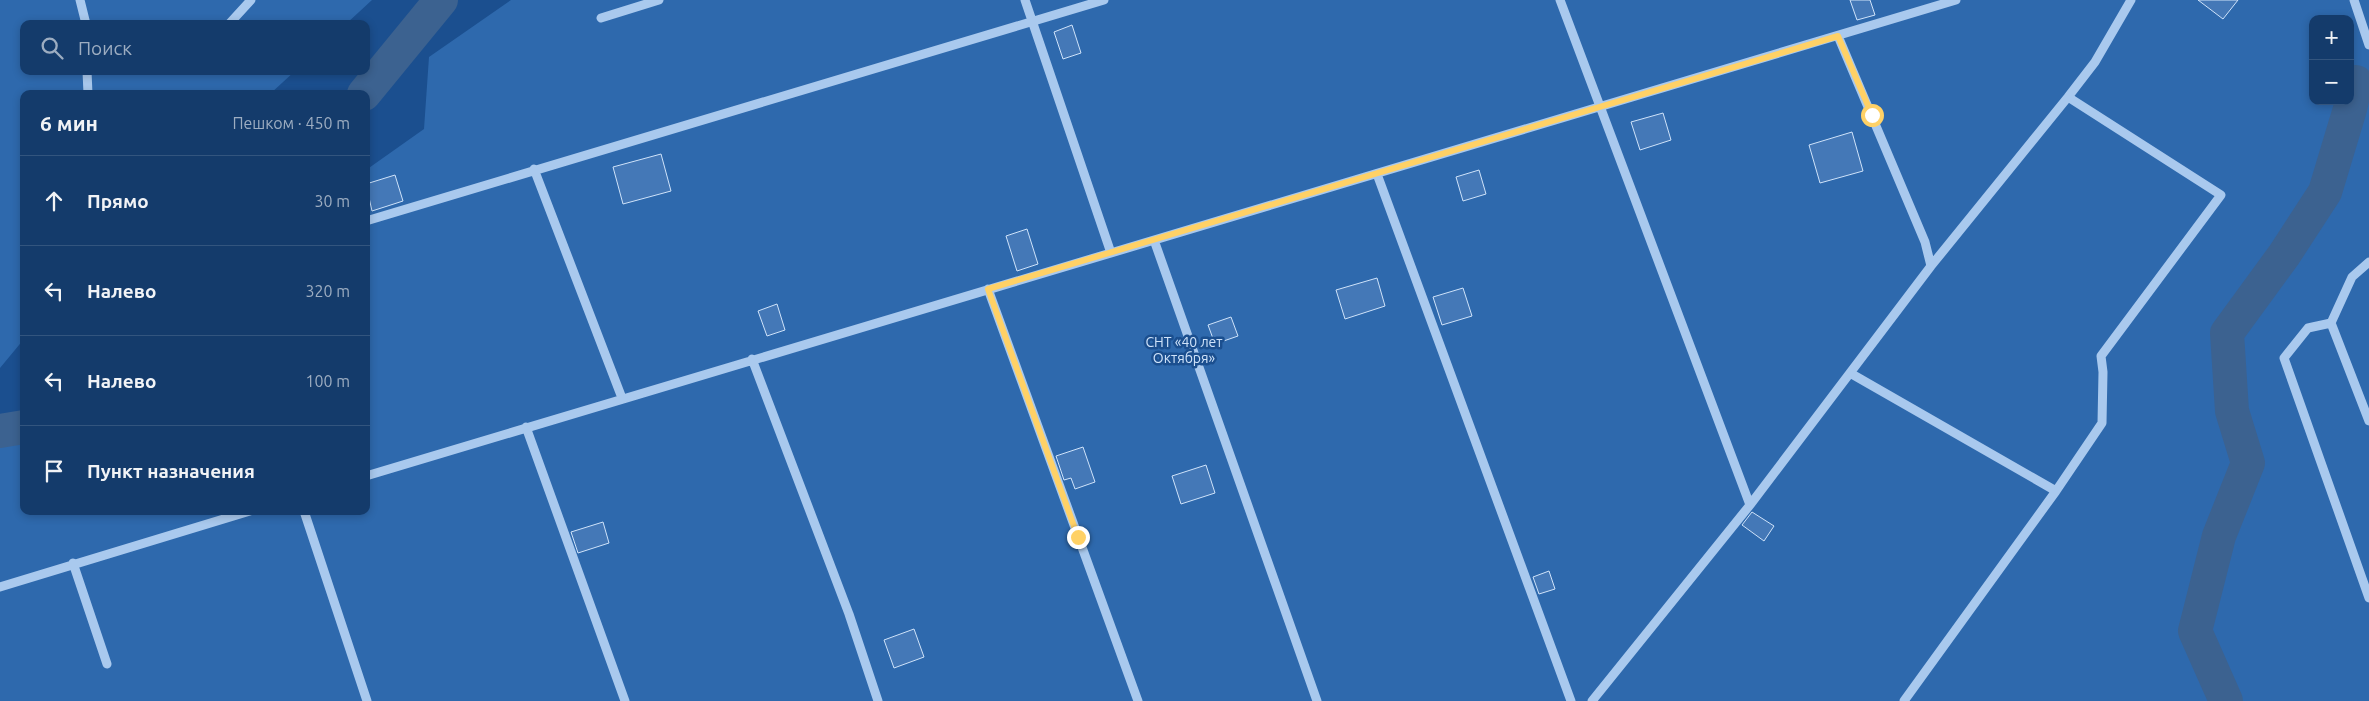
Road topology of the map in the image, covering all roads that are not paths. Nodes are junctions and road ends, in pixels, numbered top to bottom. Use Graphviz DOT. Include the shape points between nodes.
graph roads {
  1 [pos="80,0"];
  2 [pos="251,0"];
  3 [pos="658,0"];
  4 [pos="1025,0"];
  5 [pos="1104,0"];
  6 [pos="1560,0"];
  7 [pos="1956,0"];
  8 [pos="2131,0"];
  9 [pos="2354,0"];
  10 [pos="601,18"];
  11 [pos="85,20"];
  12 [pos="233,20"];
  13 [pos="1033,22"];
  14 [pos="1838,36"];
  15 [pos="2369,45"];
  16 [pos="87,75"];
  17 [pos="88,90"];
  18 [pos="2068,97"];
  19 [pos="1602,108"];
  20 [pos="534,169"];
  21 [pos="1377,174"];
  22 [pos="370,220"];
  23 [pos="1154,240"];
  24 [pos="1111,253"];
  25 [pos="2369,262"];
  26 [pos="1931,266"];
  27 [pos="988,289"];
  28 [pos="2331,323"];
  29 [pos="752,359"];
  30 [pos="1850,373"];
  31 [pos="622,398"];
  32 [pos="2369,421"];
  33 [pos="526,427"];
  34 [pos="370,475"];
  35 [pos="2056,491"];
  36 [pos="1750,505"];
  37 [pos="237,515"];
  38 [pos="305,515"];
  39 [pos="73,564"];
  40 [pos="0,587"];
  41 [pos="2369,598"];
  42 [pos="108,664"];
  43 [pos="367,701"];
  44 [pos="625,701"];
  45 [pos="878,701"];
  46 [pos="1138,701"];
  47 [pos="1317,701"];
  48 [pos="1571,701"];
  49 [pos="1592,701"];
  50 [pos="1904,701"];
  1 -- 11 [label="street"];
  2 -- 12 [label="street"];
  3 -- 10 [label="street"];
  4 -- 13 [label="street"];
  5 -- 13 [label="street"];
  6 -- 19 [label="street"];
  7 -- 14 [label="street"];
  8 -- 18 [label="street" via="2095,62"];
  9 -- 15 [label="street"];
  13 -- 20 [label="street"];
  13 -- 24 [label="street"];
  14 -- 19 [label="street"];
  14 -- 26 [label="street" via="1925,242"];
  16 -- 17 [label="street"];
  18 -- 26 [label="street"];
  18 -- 35 [label="street" via="2221,194 2101,356 2102,423"];
  19 -- 21 [label="street"];
  19 -- 36 [label="street"];
  20 -- 22 [label="street"];
  20 -- 31 [label="street"];
  21 -- 23 [label="street"];
  21 -- 48 [label="street"];
  23 -- 24 [label="street"];
  23 -- 47 [label="street"];
  24 -- 27 [label="street"];
  25 -- 28 [label="street" via="2352,278"];
  26 -- 30 [label="street"];
  27 -- 29 [label="street"];
  27 -- 46 [label="street"];
  28 -- 32 [label="street"];
  28 -- 41 [label="street" via="2308,328 2284,358"];
  29 -- 31 [label="street"];
  29 -- 45 [label="street" via="849,614"];
  30 -- 35 [label="street"];
  30 -- 36 [label="street"];
  31 -- 33 [label="street"];
  33 -- 34 [label="street"];
  33 -- 44 [label="street"];
  35 -- 50 [label="street"];
  36 -- 49 [label="street"];
  37 -- 39 [label="street"];
  38 -- 43 [label="street"];
  39 -- 40 [label="street"];
  39 -- 42 [label="street"];
}
